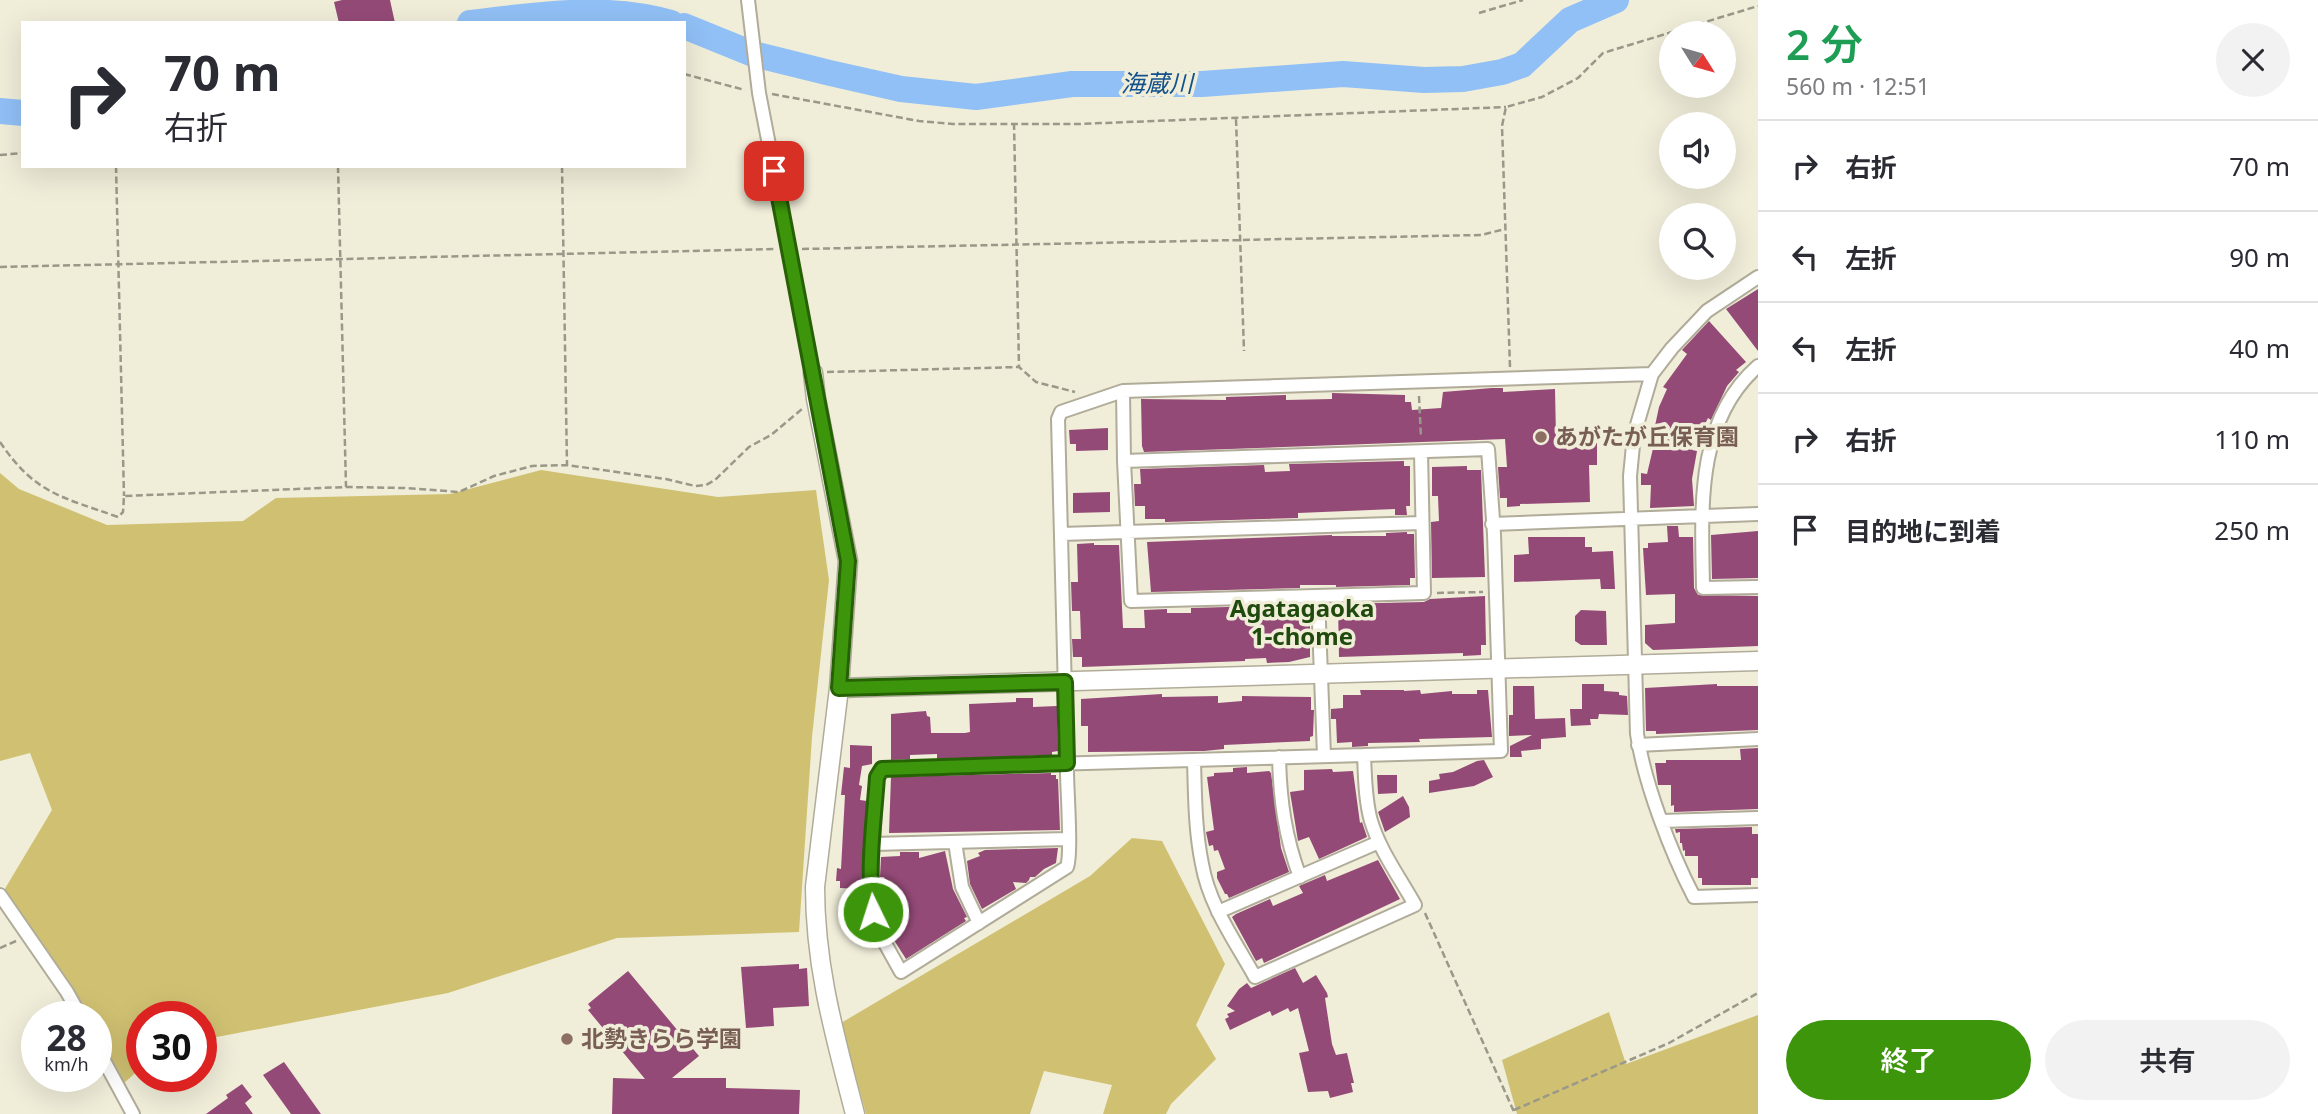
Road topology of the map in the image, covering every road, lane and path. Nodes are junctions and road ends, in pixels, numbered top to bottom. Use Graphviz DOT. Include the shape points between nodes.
graph roads {
  1 [pos="748,0"];
  2 [pos="1522,0"];
  3 [pos="1758,6"];
  4 [pos="1479,13"];
  5 [pos="686,74"];
  6 [pos="759,91"];
  7 [pos="1506,107"];
  8 [pos="1236,119"];
  9 [pos="1014,123"];
  10 [pos="21,153"];
  11 [pos="0,155"];
  12 [pos="116,168"];
  13 [pos="338,168"];
  14 [pos="562,168"];
  15 [pos="1505,229"];
  16 [pos="1240,239"];
  17 [pos="1017,245"];
  18 [pos="789,249"];
  19 [pos="563,255"];
  20 [pos="341,259"];
  21 [pos="120,264"];
  22 [pos="0,267"];
  23 [pos="1758,277"];
  24 [pos="1244,351"];
  25 [pos="1509,351"];
  26 [pos="1758,366"];
  27 [pos="1019,367"];
  28 [pos="813,373"];
  29 [pos="1652,374"];
  30 [pos="1419,381"];
  31 [pos="1123,391"];
  32 [pos="816,398"];
  33 [pos="1094,400"];
  34 [pos="0,442"];
  35 [pos="1421,452"];
  36 [pos="1124,461"];
  37 [pos="567,466"];
  38 [pos="346,487"];
  39 [pos="124,496"];
  40 [pos="1758,514"];
  41 [pos="1702,517"];
  42 [pos="1630,519"];
  43 [pos="1422,523"];
  44 [pos="1492,524"];
  45 [pos="1126,531"];
  46 [pos="1061,534"];
  47 [pos="1758,587"];
  48 [pos="1497,592"];
  49 [pos="1424,593"];
  50 [pos="1318,596"];
  51 [pos="1758,661"];
  52 [pos="1634,666"];
  53 [pos="1499,670"];
  54 [pos="1321,675"];
  55 [pos="1065,682"];
  56 [pos="839,688"];
  57 [pos="1758,739"];
  58 [pos="1638,745"];
  59 [pos="1364,755"];
  60 [pos="1324,756"];
  61 [pos="1279,757"];
  62 [pos="1194,760"];
  63 [pos="1067,763"];
  64 [pos="1758,818"];
  65 [pos="1662,821"];
  66 [pos="1068,839"];
  67 [pos="955,842"];
  68 [pos="1379,842"];
  69 [pos="873,844"];
  70 [pos="1300,877"];
  71 [pos="0,895"];
  72 [pos="1758,895"];
  73 [pos="1415,905"];
  74 [pos="1218,912"];
  75 [pos="979,923"];
  76 [pos="29,936"];
  77 [pos="0,948"];
  78 [pos="1758,993"];
  79 [pos="72,1001"];
  80 [pos="112,1075"];
  81 [pos="1515,1112"];
  82 [pos="133,1114"];
  83 [pos="855,1114"];
  1 -- 6 [label="street"];
  2 -- 4 [label="path"];
  3 -- 7 [label="path" via="1603,52 1578,78 1542,97"];
  5 -- 6 [label="path"];
  6 -- 9 [label="path" via="919,121"];
  6 -- 18 [label="street"];
  7 -- 8 [label="path"];
  7 -- 15 [label="path" via="1502,126"];
  8 -- 9 [label="path"];
  8 -- 16 [label="path"];
  9 -- 17 [label="path"];
  10 -- 11 [label="path"];
  12 -- 21 [label="path"];
  13 -- 20 [label="path"];
  14 -- 19 [label="path"];
  15 -- 16 [label="path" via="1481,235"];
  15 -- 25 [label="path"];
  16 -- 17 [label="path"];
  16 -- 24 [label="path"];
  17 -- 18 [label="path"];
  17 -- 27 [label="path"];
  18 -- 19 [label="path"];
  18 -- 28 [label="street"];
  19 -- 20 [label="path"];
  19 -- 37 [label="path"];
  20 -- 21 [label="path"];
  20 -- 38 [label="path"];
  21 -- 22 [label="path"];
  21 -- 39 [label="path"];
  23 -- 29 [label="street" via="1707,311"];
  26 -- 41 [label="street" via="1741,384 1715,429 1704,479"];
  27 -- 28 [label="path"];
  27 -- 33 [label="path" via="1036,382"];
  28 -- 32 [label="street"];
  29 -- 30 [label="street"];
  29 -- 42 [label="street" via="1630,457"];
  30 -- 31 [label="street"];
  30 -- 35 [label="path"];
  31 -- 33 [label="street"];
  31 -- 36 [label="street"];
  32 -- 37 [label="path" via="706,485"];
  32 -- 56 [label="street" via="848,561"];
  33 -- 46 [label="street" via="1061,412 1058,419"];
  34 -- 39 [label="path" via="36,485 52,494 118,517"];
  35 -- 36 [label="street"];
  35 -- 43 [label="street"];
  35 -- 44 [label="street" via="1488,449"];
  36 -- 45 [label="street"];
  37 -- 38 [label="path" via="532,466 458,492"];
  38 -- 39 [label="path"];
  40 -- 41 [label="street"];
  41 -- 42 [label="street"];
  41 -- 47 [label="street" via="1703,588"];
  42 -- 44 [label="street"];
  42 -- 52 [label="street"];
  43 -- 45 [label="street"];
  43 -- 49 [label="street"];
  44 -- 48 [label="street"];
  45 -- 46 [label="street"];
  45 -- 50 [label="street" via="1131,601"];
  46 -- 55 [label="street"];
  48 -- 49 [label="path"];
  48 -- 53 [label="street"];
  49 -- 50 [label="street"];
  50 -- 54 [label="street"];
  51 -- 52 [label="street"];
  52 -- 53 [label="street"];
  52 -- 58 [label="street"];
  53 -- 54 [label="street"];
  53 -- 59 [label="street" via="1501,751"];
  54 -- 55 [label="street"];
  54 -- 60 [label="street"];
  55 -- 56 [label="street"];
  55 -- 63 [label="street"];
  56 -- 83 [label="street" via="815,911 820,971"];
  57 -- 58 [label="street"];
  58 -- 65 [label="street"];
  59 -- 60 [label="street"];
  59 -- 68 [label="street" via="1369,811"];
  60 -- 61 [label="street"];
  61 -- 62 [label="street"];
  61 -- 70 [label="street" via="1284,826"];
  62 -- 63 [label="street"];
  62 -- 74 [label="street" via="1202,865"];
  63 -- 66 [label="street"];
  63 -- 69 [label="street" via="882,769 877,777"];
  64 -- 65 [label="street"];
  65 -- 72 [label="street" via="1694,897"];
  66 -- 67 [label="street"];
  66 -- 75 [label="street" via="1067,867"];
  67 -- 69 [label="street"];
  67 -- 75 [label="street" via="962,887"];
  68 -- 70 [label="street"];
  68 -- 73 [label="street"];
  69 -- 75 [label="street" via="873,912 901,972"];
  70 -- 74 [label="street"];
  71 -- 76 [label="street"];
  73 -- 74 [label="street" via="1255,977"];
  73 -- 81 [label="path" via="1424,910"];
  76 -- 77 [label="path"];
  76 -- 79 [label="street"];
  78 -- 81 [label="path" via="1669,1043"];
  80 -- 82 [label="street"];
}
